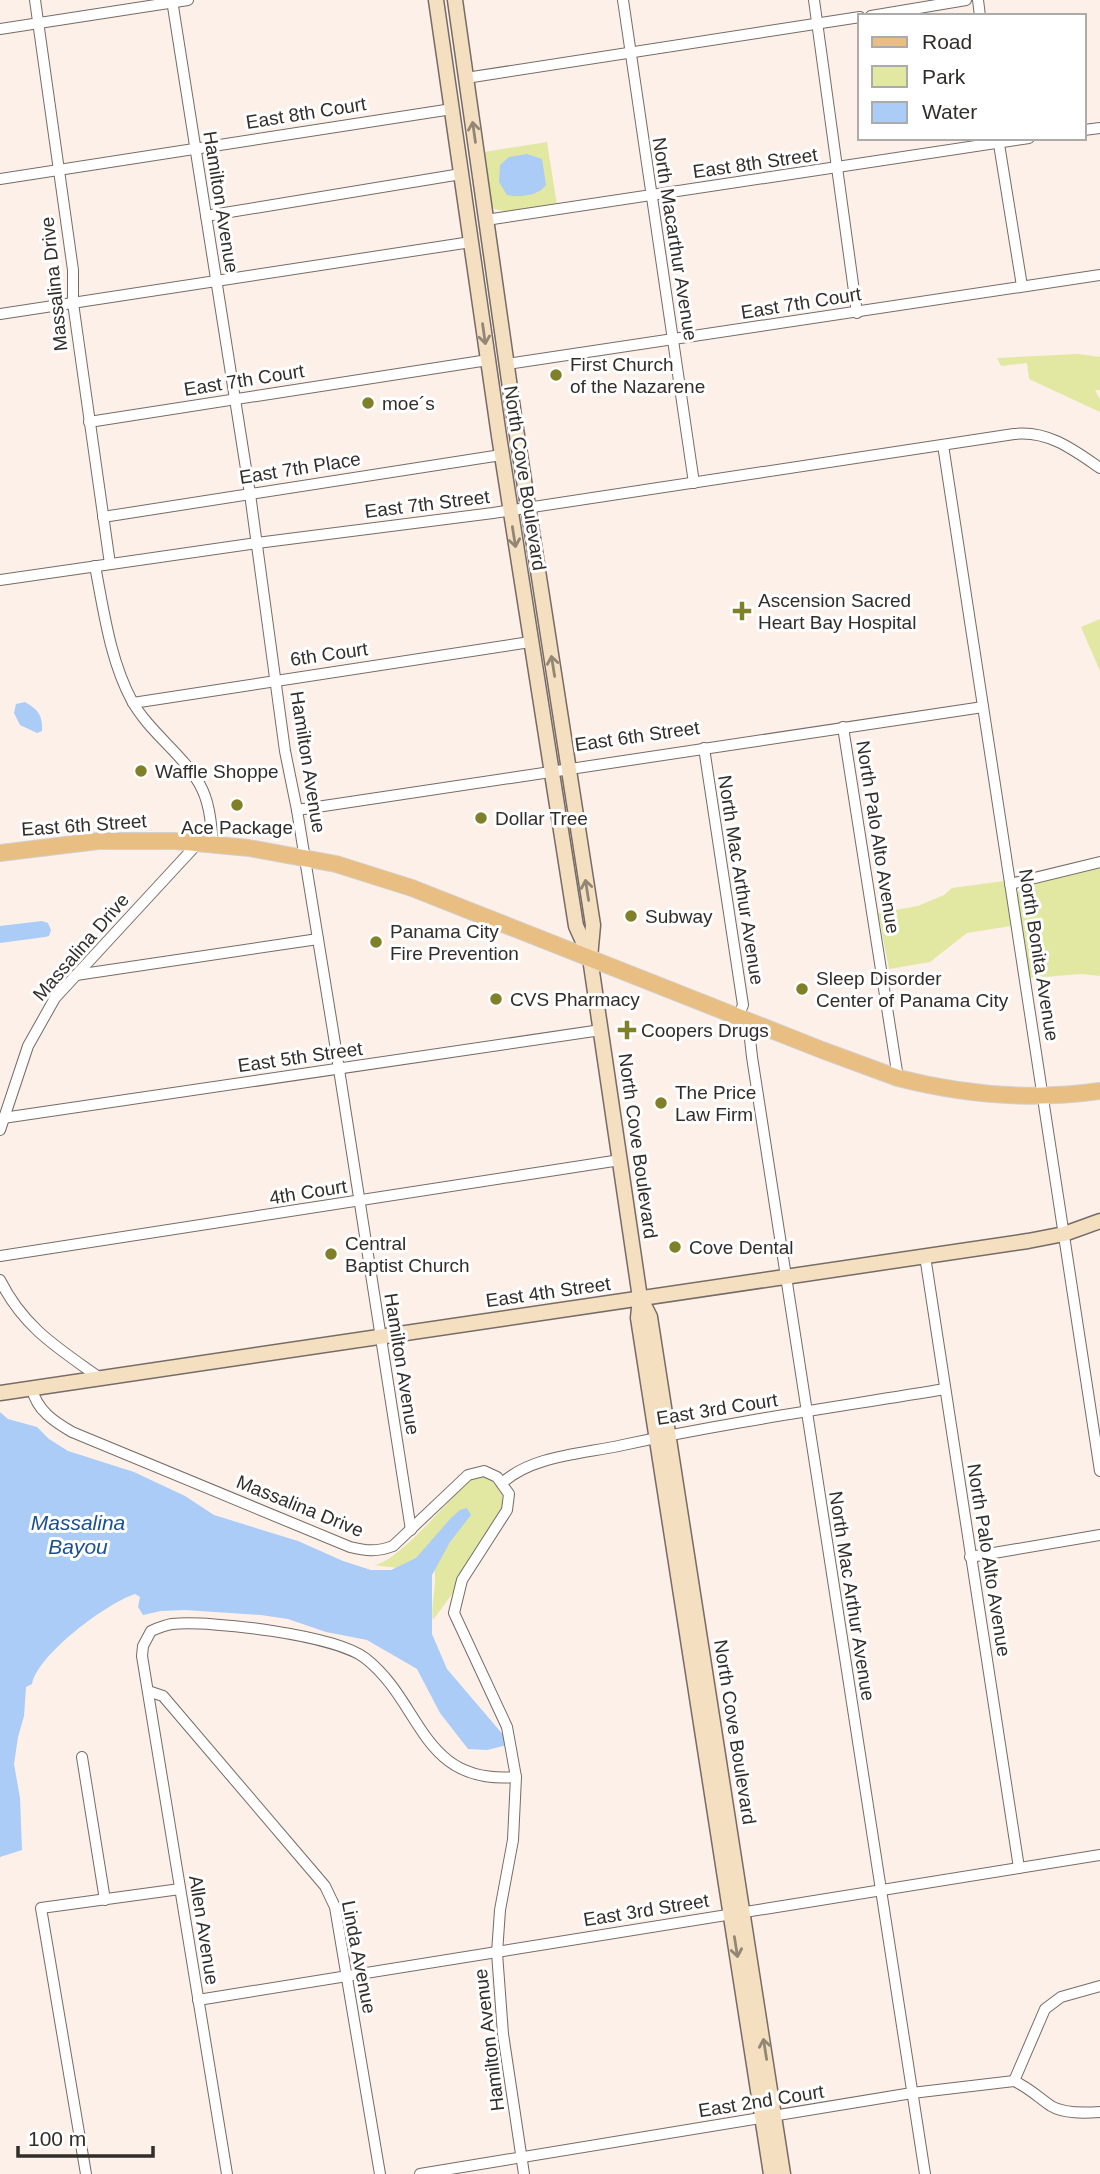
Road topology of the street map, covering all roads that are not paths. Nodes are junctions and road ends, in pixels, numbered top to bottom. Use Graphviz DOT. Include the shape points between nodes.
graph roads {
  1 [pos="35,0"];
  2 [pos="188,0"];
  3 [pos="436,0"];
  4 [pos="447,0"];
  5 [pos="455,0"];
  6 [pos="623,0"];
  7 [pos="814,0"];
  8 [pos="965,0"];
  9 [pos="173,1"];
  10 [pos="883,14"];
  11 [pos="858,18"];
  12 [pos="38,24"];
  13 [pos="817,24"];
  14 [pos="0,29"];
  15 [pos="461,47"];
  16 [pos="631,53"];
  17 [pos="466,78"];
  18 [pos="452,108"];
  19 [pos="456,139"];
  20 [pos="998,140"];
  21 [pos="195,148"];
  22 [pos="838,168"];
  23 [pos="58,170"];
  24 [pos="461,174"];
  25 [pos="0,179"];
  26 [pos="650,196"];
  27 [pos="206,216"];
  28 [pos="486,220"];
  29 [pos="471,242"];
  30 [pos="1100,275"];
  31 [pos="216,282"];
  32 [pos="1022,286"];
  33 [pos="73,303"];
  34 [pos="857,313"];
  35 [pos="0,314"];
  36 [pos="501,321"];
  37 [pos="673,340"];
  38 [pos="488,360"];
  39 [pos="507,364"];
  40 [pos="233,399"];
  41 [pos="514,416"];
  42 [pos="89,422"];
  43 [pos="943,445"];
  44 [pos="502,455"];
  45 [pos="1100,468"];
  46 [pos="694,483"];
  47 [pos="250,494"];
  48 [pos="528,508"];
  49 [pos="510,511"];
  50 [pos="103,517"];
  51 [pos="257,543"];
  52 [pos="110,564"];
  53 [pos="95,566"];
  54 [pos="0,580"];
  55 [pos="530,642"];
  56 [pos="277,679"];
  57 [pos="133,703"];
  58 [pos="983,706"];
  59 [pos="843,727"];
  60 [pos="704,748"];
  61 [pos="568,768"];
  62 [pos="551,771"];
  63 [pos="297,810"];
  64 [pos="206,842"];
  65 [pos="0,853"];
  66 [pos="304,857"];
  67 [pos="1100,862"];
  68 [pos="1010,884"];
  69 [pos="318,939"];
  70 [pos="590,958"];
  71 [pos="76,975"];
  72 [pos="738,1017"];
  73 [pos="756,1024"];
  74 [pos="601,1030"];
  75 [pos="339,1069"];
  76 [pos="898,1078"];
  77 [pos="1100,1091"];
  78 [pos="1042,1096"];
  79 [pos="4,1118"];
  80 [pos="0,1130"];
  81 [pos="620,1160"];
  82 [pos="359,1202"];
  83 [pos="1100,1221"];
  84 [pos="1064,1234"];
  85 [pos="0,1256"];
  86 [pos="925,1256"];
  87 [pos="785,1276"];
  88 [pos="0,1280"];
  89 [pos="640,1298"];
  90 [pos="380,1337"];
  91 [pos="101,1378"];
  92 [pos="32,1389"];
  93 [pos="945,1389"];
  94 [pos="0,1393"];
  95 [pos="806,1413"];
  96 [pos="663,1436"];
  97 [pos="1100,1471"];
  98 [pos="502,1483"];
  99 [pos="411,1530"];
  100 [pos="1100,1535"];
  101 [pos="970,1557"];
  102 [pos="148,1691"];
  103 [pos="82,1757"];
  104 [pos="516,1777"];
  105 [pos="1100,1855"];
  106 [pos="1019,1868"];
  107 [pos="180,1889"];
  108 [pos="881,1890"];
  109 [pos="105,1900"];
  110 [pos="737,1913"];
  111 [pos="496,1953"];
  112 [pos="347,1977"];
  113 [pos="1100,1986"];
  114 [pos="198,2000"];
  115 [pos="1014,2081"];
  116 [pos="912,2094"];
  117 [pos="1100,2112"];
  118 [pos="769,2117"];
  119 [pos="522,2157"];
  120 [pos="86,2174"];
  121 [pos="227,2174"];
  122 [pos="380,2174"];
  123 [pos="420,2174"];
  124 [pos="524,2174"];
  125 [pos="771,2174"];
  126 [pos="783,2174"];
  127 [pos="925,2174"];
  1 -- 12 [label="street, Massalina Drive"];
  2 -- 9 [label="street"];
  3 -- 18 [label="street, North Cove Boulevard"];
  4 -- 15 [label="street"];
  5 -- 15 [label="street, North Cove Boulevard"];
  6 -- 16 [label="street, North Macarthur Avenue"];
  7 -- 13 [label="street"];
  8 -- 10 [label="street"];
  9 -- 12 [label="street"];
  9 -- 21 [label="street, Hamilton Avenue"];
  11 -- 13 [label="street"];
  12 -- 14 [label="street"];
  12 -- 23 [label="street, Massalina Drive"];
  13 -- 16 [label="street"];
  13 -- 22 [label="street"];
  15 -- 17 [label="street, North Cove Boulevard"];
  16 -- 17 [label="street"];
  16 -- 26 [label="street, North Macarthur Avenue"];
  28 -- 17 [label="street, North Cove Boulevard, one-way"];
  18 -- 19 [label="street, North Cove Boulevard"];
  18 -- 21 [label="street, East 8th Court"];
  19 -- 24 [label="street, North Cove Boulevard"];
  19 -- 28 [label="street" via="467,167 472,200"];
  20 -- 22 [label="street, East 8th Street"];
  20 -- 32 [label="street"];
  21 -- 23 [label="street, East 8th Court"];
  21 -- 27 [label="street, Hamilton Avenue"];
  22 -- 26 [label="street, East 8th Street"];
  22 -- 34 [label="street"];
  23 -- 25 [label="street, East 8th Court"];
  23 -- 33 [label="street, Massalina Drive" via="74,270"];
  24 -- 27 [label="street"];
  24 -- 29 [label="street, North Cove Boulevard"];
  26 -- 28 [label="street, East 8th Street"];
  26 -- 37 [label="street, North Macarthur Avenue"];
  27 -- 31 [label="street, Hamilton Avenue"];
  28 -- 36 [label="street, North Cove Boulevard"];
  29 -- 31 [label="street"];
  29 -- 36 [label="street" via="484,262 491,301"];
  29 -- 38 [label="street, North Cove Boulevard, one-way"];
  30 -- 32 [label="street, East 7th Court"];
  31 -- 33 [label="street"];
  31 -- 40 [label="street, Hamilton Avenue"];
  32 -- 34 [label="street, East 7th Court"];
  33 -- 35 [label="street"];
  33 -- 42 [label="street, Massalina Drive"];
  34 -- 37 [label="street, East 7th Court"];
  36 -- 39 [label="street, North Cove Boulevard"];
  37 -- 39 [label="street, East 7th Court"];
  37 -- 46 [label="street, North Macarthur Avenue"];
  38 -- 40 [label="street, East 7th Court"];
  38 -- 41 [label="street"];
  38 -- 44 [label="street, North Cove Boulevard"];
  39 -- 41 [label="street, North Cove Boulevard"];
  40 -- 42 [label="street, East 7th Court"];
  40 -- 47 [label="street, Hamilton Avenue"];
  41 -- 48 [label="street, North Cove Boulevard"];
  42 -- 50 [label="street, Massalina Drive"];
  43 -- 45 [label="street, East 7th Street" via="1041,434"];
  43 -- 46 [label="street, East 7th Street"];
  43 -- 58 [label="street, North Bonita Avenue"];
  44 -- 47 [label="street, East 7th Place"];
  44 -- 49 [label="street, North Cove Boulevard"];
  46 -- 48 [label="street, East 7th Street"];
  47 -- 50 [label="street, East 7th Place"];
  47 -- 51 [label="street, Hamilton Avenue"];
  48 -- 49 [label="street, East 7th Street"];
  61 -- 48 [label="street, North Cove Boulevard, one-way"];
  49 -- 51 [label="street, East 7th Street"];
  49 -- 55 [label="street, North Cove Boulevard, one-way"];
  50 -- 52 [label="street, Massalina Drive"];
  51 -- 52 [label="street, East 7th Street"];
  51 -- 56 [label="street, Hamilton Avenue"];
  52 -- 53 [label="street, East 7th Street"];
  53 -- 54 [label="street, East 7th Street"];
  53 -- 57 [label="street" via="111,648"];
  55 -- 56 [label="street, 6th Court"];
  55 -- 62 [label="street, North Cove Boulevard"];
  56 -- 57 [label="street, 6th Court"];
  56 -- 63 [label="street, Hamilton Avenue"];
  57 -- 64 [label="street" via="200,785 209,809"];
  58 -- 59 [label="street, East 6th Street"];
  58 -- 68 [label="street, North Bonita Avenue"];
  59 -- 60 [label="street, East 6th Street"];
  59 -- 76 [label="street, North Palo Alto Avenue"];
  60 -- 61 [label="street, East 6th Street"];
  60 -- 72 [label="street, North Mac Arthur Avenue" via="743,1005"];
  61 -- 62 [label="street, East 6th Street"];
  70 -- 61 [label="street, North Cove Boulevard, one-way" via="593,925"];
  62 -- 63 [label="street, East 6th Street"];
  62 -- 70 [label="street, North Cove Boulevard" via="576,926"];
  63 -- 66 [label="street, Hamilton Avenue"];
  64 -- 65 [label="main road, East 6th Street" via="98,841"];
  64 -- 66 [label="main road, East 6th Street"];
  64 -- 71 [label="street, Massalina Drive"];
  66 -- 69 [label="street, Hamilton Avenue"];
  66 -- 70 [label="main road, East 6th Street" via="404,885"];
  67 -- 68 [label="street"];
  68 -- 78 [label="street, North Bonita Avenue"];
  69 -- 71 [label="street"];
  69 -- 75 [label="street, Hamilton Avenue"];
  70 -- 72 [label="main road, East 6th Street"];
  70 -- 74 [label="street, North Cove Boulevard"];
  71 -- 79 [label="street, Massalina Drive" via="55,998 32,1038"];
  72 -- 73 [label="main road, East 6th Street"];
  73 -- 76 [label="main road, East 6th Street"];
  73 -- 87 [label="street, North Mac Arthur Avenue" via="750,1039 752,1057"];
  74 -- 75 [label="street, East 5th Street"];
  74 -- 81 [label="street, North Cove Boulevard"];
  75 -- 79 [label="street, East 5th Street"];
  75 -- 82 [label="street, Hamilton Avenue"];
  76 -- 78 [label="main road, East 6th Street" via="971,1093"];
  77 -- 78 [label="main road, East 6th Street"];
  78 -- 84 [label="street, North Bonita Avenue"];
  79 -- 80 [label="street, Massalina Drive"];
  81 -- 82 [label="street, 4th Court"];
  81 -- 89 [label="street, North Cove Boulevard"];
  82 -- 85 [label="street, 4th Court"];
  82 -- 90 [label="street, Hamilton Avenue"];
  83 -- 84 [label="street, East 4th Street"];
  84 -- 86 [label="street, East 4th Street"];
  84 -- 97 [label="street, North Bonita Avenue"];
  86 -- 87 [label="street, East 4th Street"];
  86 -- 93 [label="street, North Palo Alto Avenue"];
  87 -- 89 [label="street, East 4th Street"];
  87 -- 95 [label="street, North Mac Arthur Avenue"];
  88 -- 91 [label="street" via="39,1335"];
  89 -- 90 [label="street, East 4th Street"];
  89 -- 96 [label="street, North Cove Boulevard" via="638,1318"];
  90 -- 91 [label="street, East 4th Street"];
  90 -- 99 [label="street, Hamilton Avenue"];
  91 -- 92 [label="street, East 4th Street"];
  92 -- 94 [label="street, East 4th Street"];
  92 -- 99 [label="street, Massalina Drive" via="45,1413 72,1432 350,1548 381,1550"];
  93 -- 95 [label="street, East 3rd Court"];
  93 -- 101 [label="street, North Palo Alto Avenue"];
  95 -- 96 [label="street, East 3rd Court"];
  95 -- 108 [label="street, North Mac Arthur Avenue"];
  96 -- 98 [label="street, East 3rd Court" via="516,1470"];
  96 -- 110 [label="street, North Cove Boulevard"];
  98 -- 99 [label="street, Massalina Drive" via="484,1471 468,1475"];
  98 -- 104 [label="street" via="509,1494 507,1510 462,1580 454,1613 507,1727"];
  100 -- 101 [label="street"];
  101 -- 106 [label="street, North Palo Alto Avenue"];
  102 -- 104 [label="street" via="142,1656 151,1630 182,1624 307,1636 363,1656 384,1674 425,1738 456,1766 481,1776"];
  102 -- 107 [label="street, Allen Avenue"];
  102 -- 112 [label="street, Linda Avenue" via="163,1696 326,1886 335,1907"];
  103 -- 109 [label="street"];
  104 -- 111 [label="street, Hamilton Avenue" via="513,1840"];
  105 -- 106 [label="street, East 3rd Street"];
  106 -- 108 [label="street, East 3rd Street"];
  107 -- 109 [label="street"];
  107 -- 114 [label="street, Allen Avenue"];
  108 -- 110 [label="street, East 3rd Street"];
  108 -- 116 [label="street, North Mac Arthur Avenue"];
  109 -- 120 [label="street" via="41,1908"];
  110 -- 111 [label="street, East 3rd Street"];
  110 -- 118 [label="street, North Cove Boulevard"];
  111 -- 112 [label="street, East 3rd Street"];
  111 -- 119 [label="street, Hamilton Avenue"];
  112 -- 114 [label="street, East 3rd Street"];
  112 -- 122 [label="street, Linda Avenue"];
  113 -- 115 [label="street" via="1061,1997 1045,2009"];
  114 -- 121 [label="street, Allen Avenue"];
  115 -- 116 [label="street, East 2nd Court"];
  115 -- 117 [label="street" via="1063,2111"];
  116 -- 118 [label="street, East 2nd Court"];
  116 -- 127 [label="street, North Mac Arthur Avenue"];
  118 -- 119 [label="street, East 2nd Court"];
  118 -- 125 [label="street, North Cove Boulevard"];
  118 -- 126 [label="street, North Cove Boulevard"];
  119 -- 123 [label="street, East 2nd Court"];
  119 -- 124 [label="street, Hamilton Avenue"];
}
